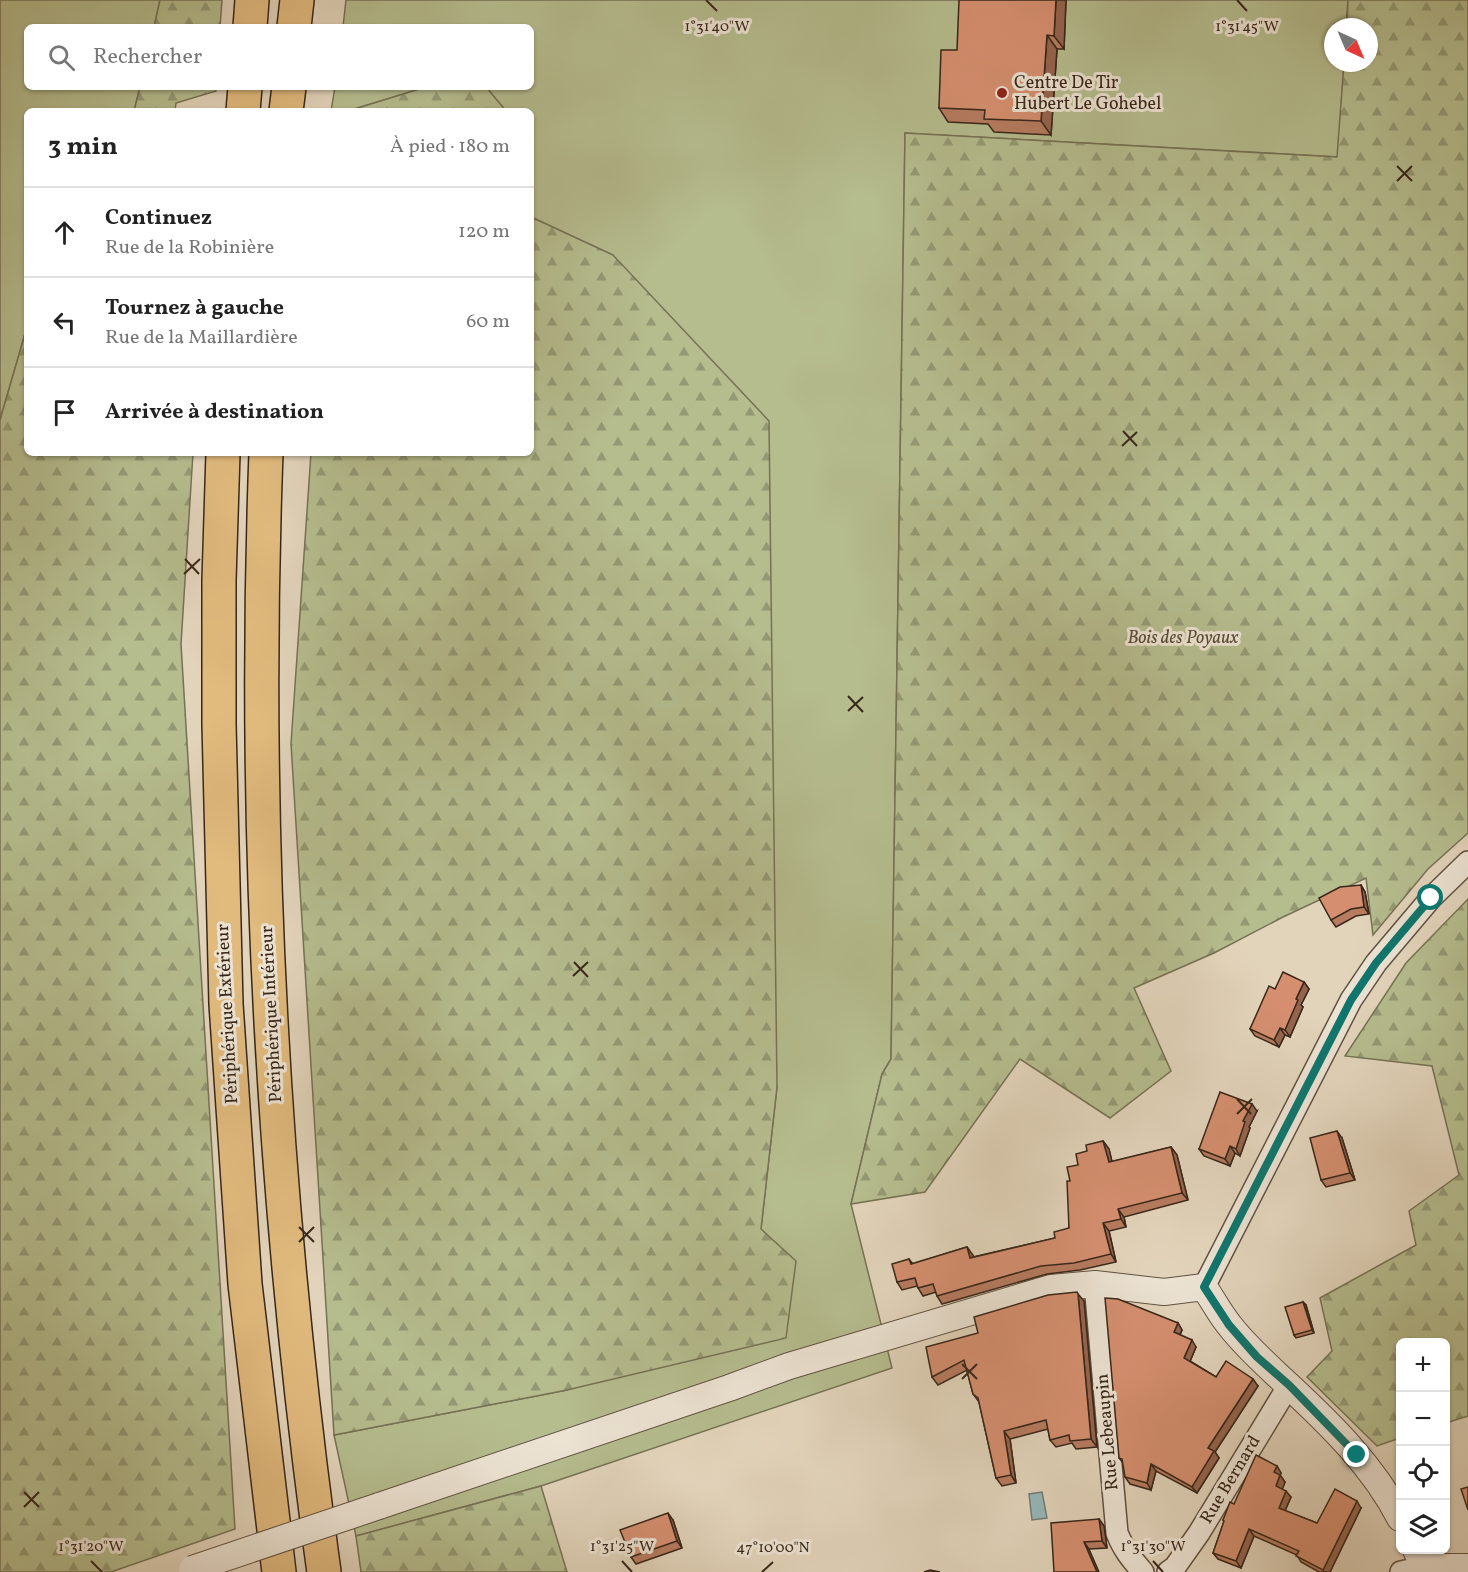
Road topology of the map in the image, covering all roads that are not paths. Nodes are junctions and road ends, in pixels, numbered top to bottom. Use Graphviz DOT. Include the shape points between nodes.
graph roads {
  1 [pos="252,0"];
  2 [pos="297,0"];
  3 [pos="250,24"];
  4 [pos="294,24"];
  5 [pos="245,90"];
  6 [pos="289,90"];
  7 [pos="243,108"];
  8 [pos="286,108"];
  9 [pos="223,456"];
  10 [pos="266,456"];
  11 [pos="1468,862"];
  12 [pos="1095,1284"];
  13 [pos="1204,1287"];
  14 [pos="1289,1385"];
  15 [pos="1396,1510"];
  16 [pos="1416,1565"];
  17 [pos="1468,1567"];
  18 [pos="1176,1570"];
  19 [pos="188,1571"];
  20 [pos="279,1572"];
  21 [pos="324,1572"];
  22 [pos="1143,1572"];
  1 -- 3 [label="highway"];
  2 -- 4 [label="highway"];
  5 -- 7 [label="highway"];
  6 -- 8 [label="highway"];
  9 -- 20 [label="highway, Périphérique Extérieur" via="219,724 226,1004 245,1284"];
  10 -- 21 [label="highway, Périphérique Intérieur" via="264,835 275,1082 290,1279"];
  11 -- 13 [label="street" via="1431,898 1376,963 1351,1000"];
  12 -- 13 [label="street" via="1164,1292"];
  12 -- 19 [label="street, bridge" via="1051,1288 811,1359"];
  12 -- 22 [label="street, Rue Lebeaupin" via="1117,1533 1131,1560"];
  13 -- 14 [label="street" via="1229,1325"];
  14 -- 15 [label="street" via="1357,1455"];
  14 -- 18 [label="street, Rue Bernard"];
  16 -- 17 [label="street"];
}
